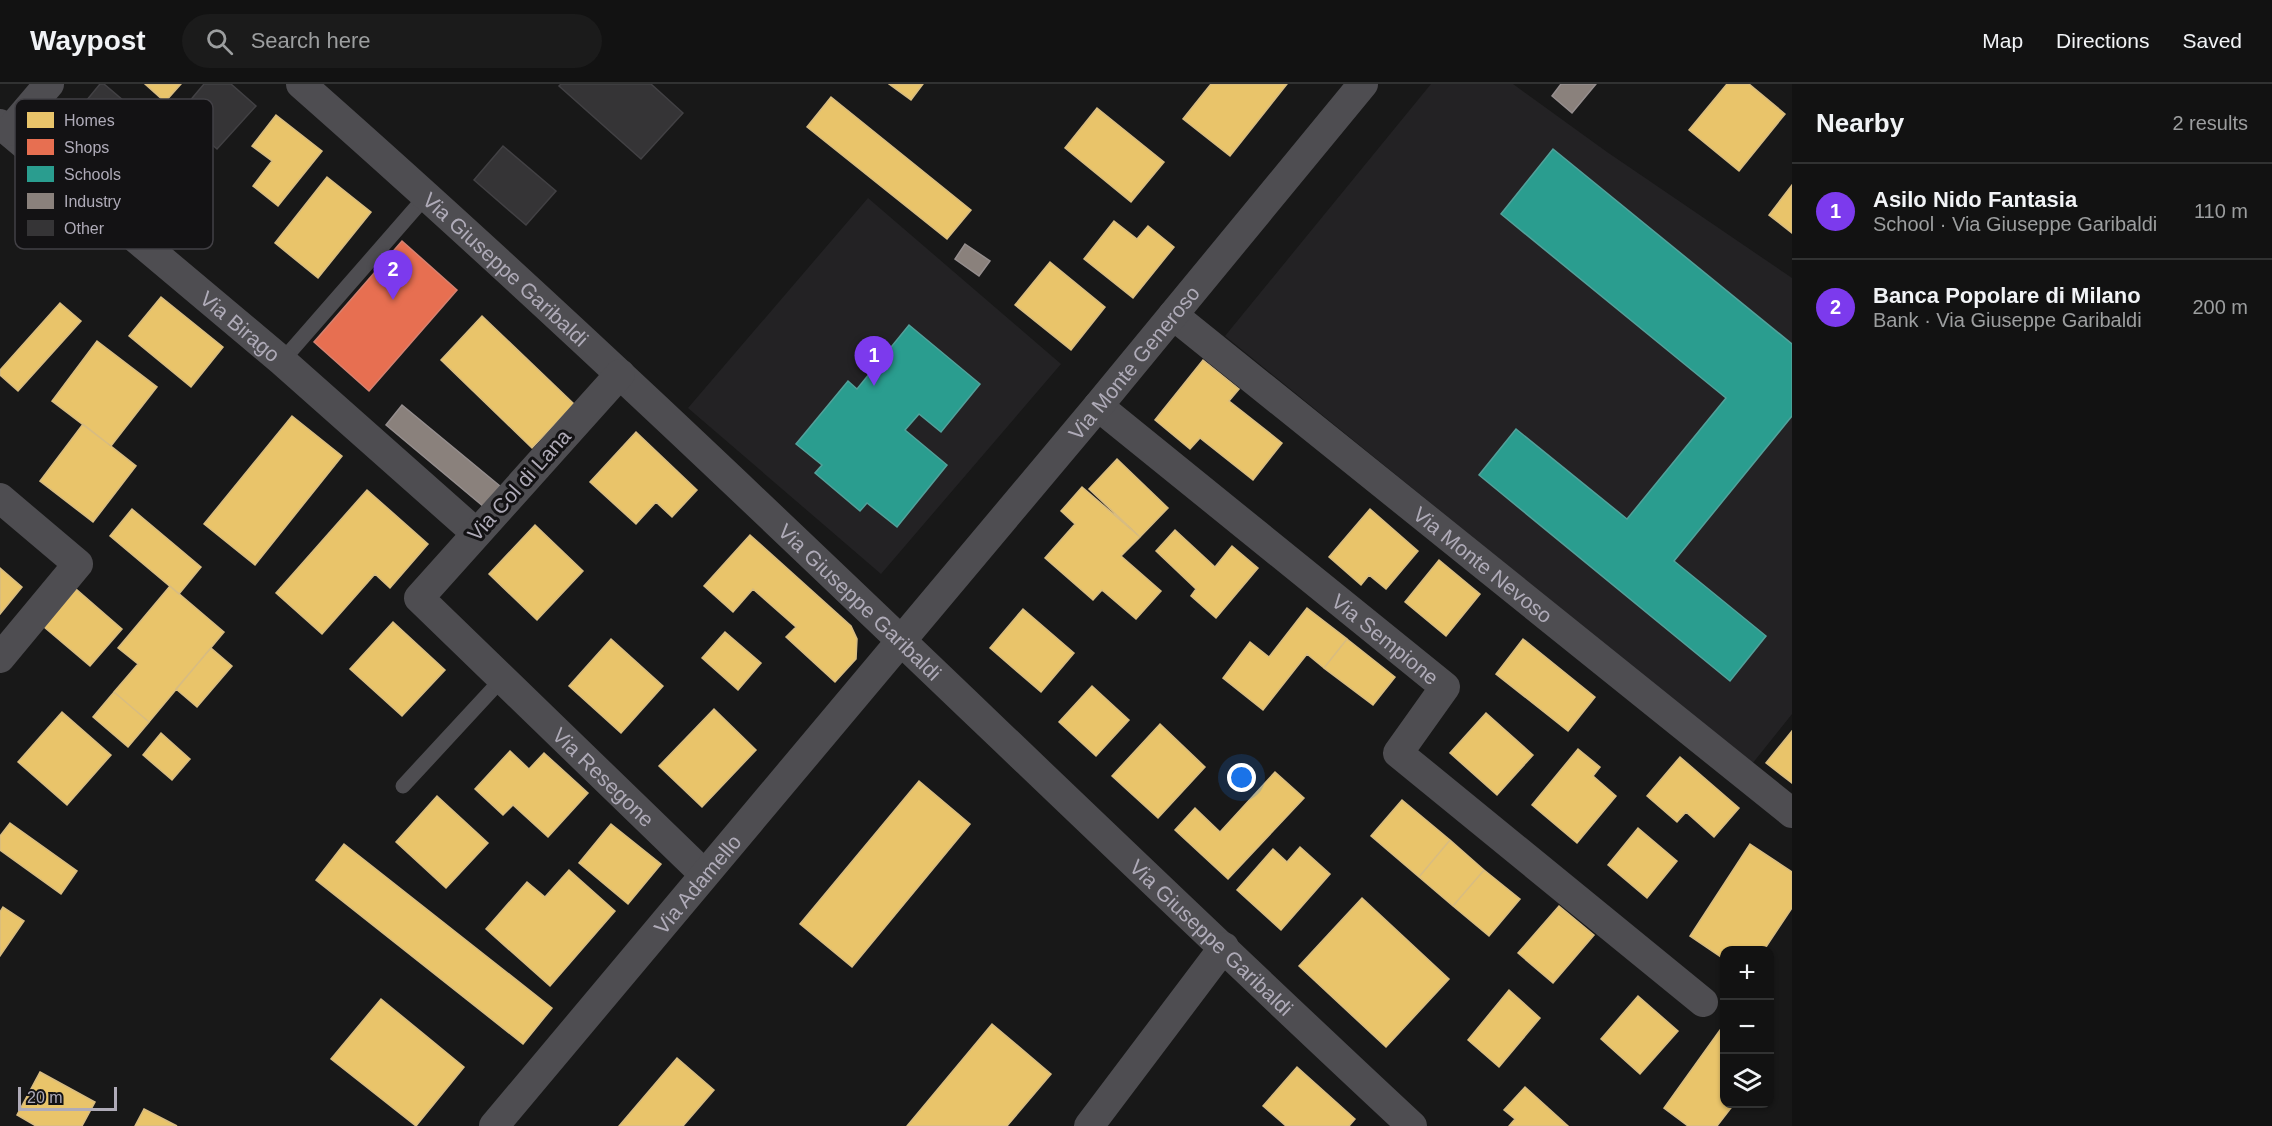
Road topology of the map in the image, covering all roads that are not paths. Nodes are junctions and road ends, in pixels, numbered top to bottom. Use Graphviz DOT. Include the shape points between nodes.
graph roads {
  1 [pos="48,84"];
  2 [pos="301,84"];
  3 [pos="1363,84"];
  4 [pos="33,99"];
  5 [pos="427,195"];
  6 [pos="148,249"];
  7 [pos="1173,315"];
  8 [pos="282,362"];
  9 [pos="620,374"];
  10 [pos="1098,406"];
  11 [pos="0,498"];
  12 [pos="476,532"];
  13 [pos="419,598"];
  14 [pos="901,640"];
  15 [pos="0,658"];
  16 [pos="502,679"];
  17 [pos="403,786"];
  18 [pos="1792,813"];
  19 [pos="704,874"];
  20 [pos="1224,947"];
  21 [pos="1703,1002"];
  22 [pos="1393,1120"];
  23 [pos="494,1126"];
  24 [pos="1089,1126"];
  1 -- 4 [label="street"];
  2 -- 5 [label="street, Via Giuseppe Garibaldi"];
  3 -- 7 [label="street, Via Monte Generoso"];
  5 -- 8 [label="lane"];
  5 -- 9 [label="street, Via Giuseppe Garibaldi"];
  6 -- 8 [label="street, Via Birago"];
  7 -- 10 [label="street, Via Monte Generoso"];
  7 -- 18 [label="street, Via Monte Nevoso"];
  8 -- 12 [label="street, Via Birago"];
  9 -- 12 [label="street, Via Col di Lana"];
  9 -- 14 [label="street, Via Giuseppe Garibaldi"];
  10 -- 14 [label="street, Via Monte Generoso"];
  10 -- 21 [label="street, Via Sempione" via="1445,687 1398,753"];
  11 -- 15 [label="street" via="78,564"];
  12 -- 13 [label="street, Via Col di Lana"];
  13 -- 16 [label="street, Via Resegone"];
  14 -- 19 [label="street, Via Adamello"];
  14 -- 20 [label="street, Via Giuseppe Garibaldi"];
  16 -- 17 [label="lane"];
  16 -- 19 [label="street, Via Resegone"];
  19 -- 23 [label="street, Via Adamello"];
  20 -- 22 [label="street, Via Giuseppe Garibaldi"];
  20 -- 24 [label="street"];
}
